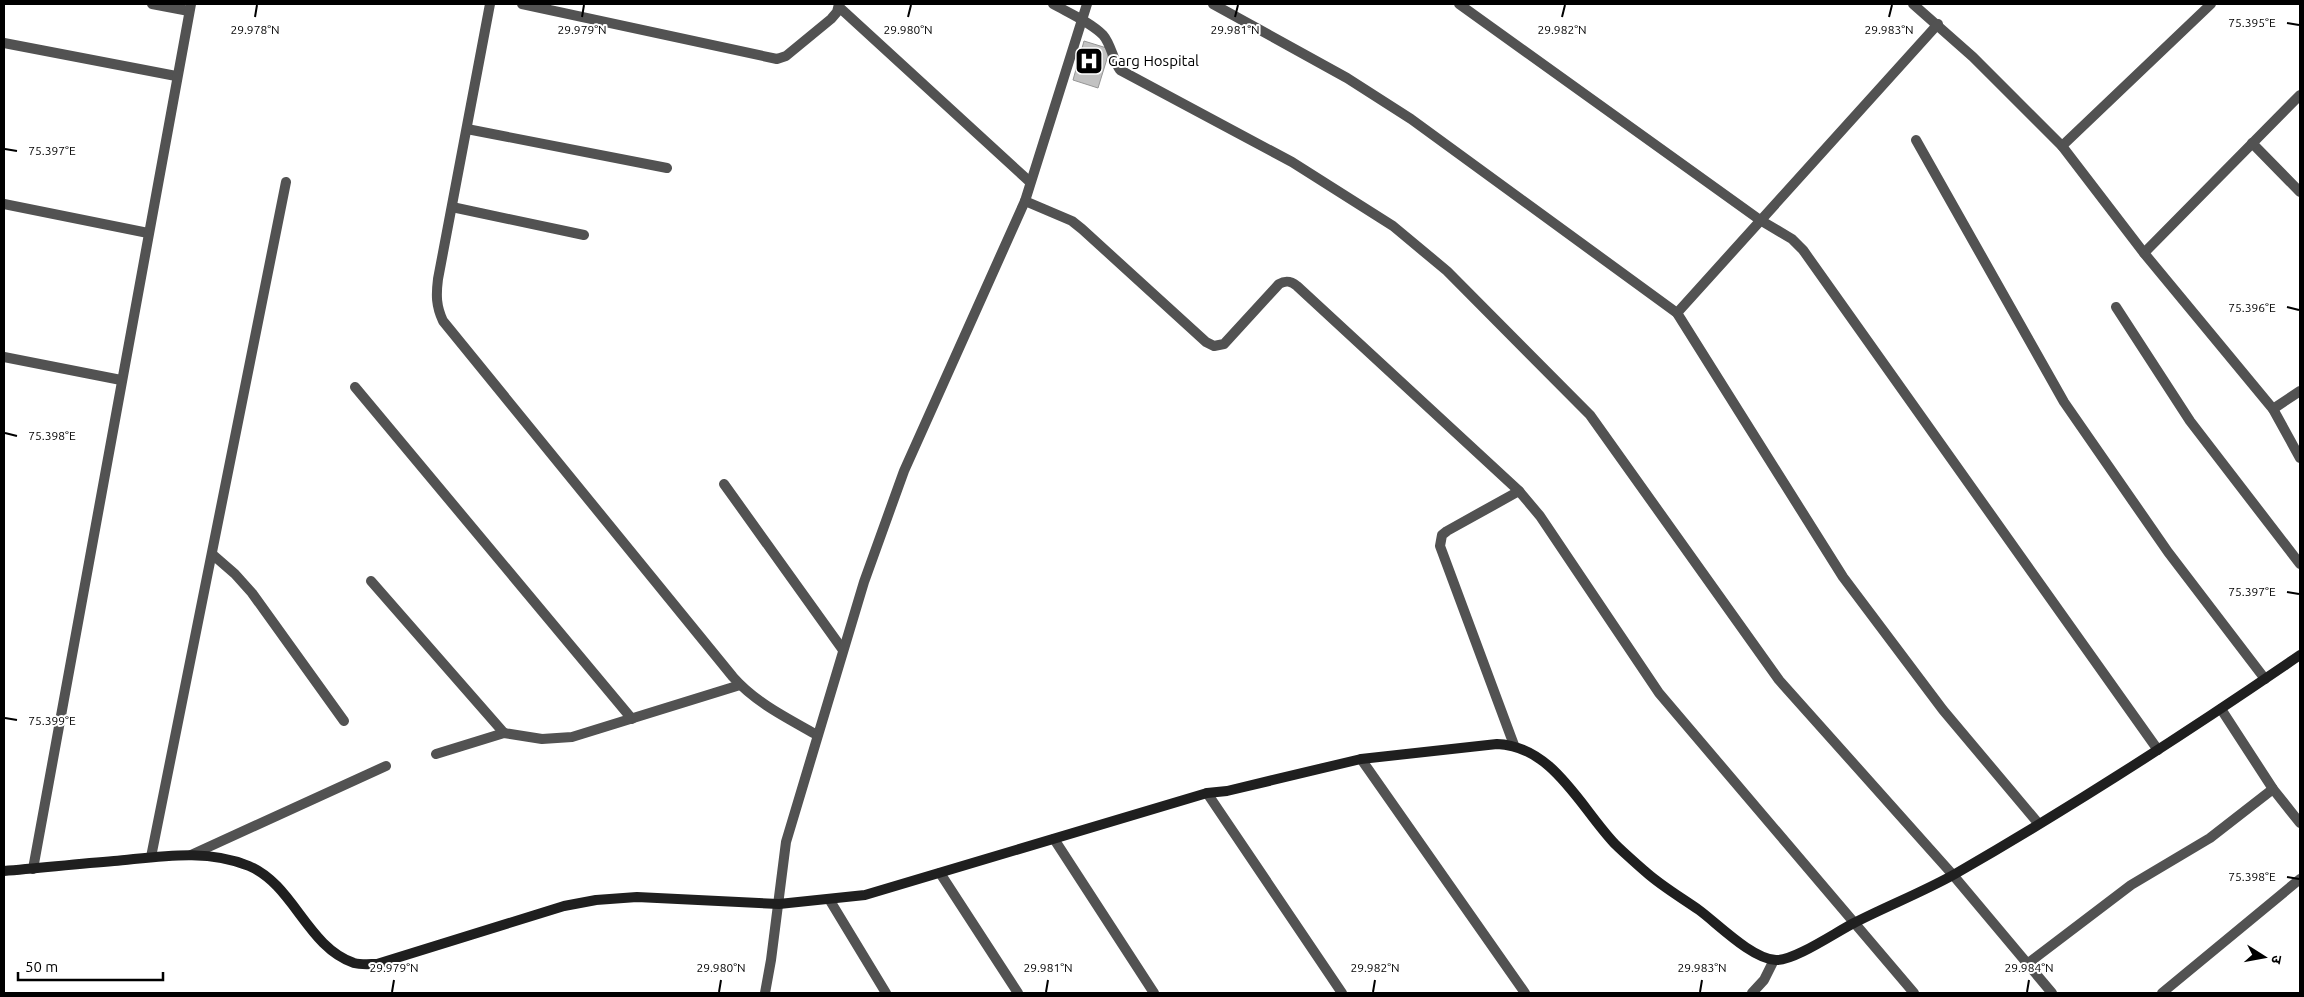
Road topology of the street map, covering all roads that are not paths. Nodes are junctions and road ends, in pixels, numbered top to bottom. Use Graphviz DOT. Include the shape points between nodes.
graph roads {
  1 [pos="152,4"];
  2 [pos="490,4"];
  3 [pos="522,4"];
  4 [pos="1053,4"];
  5 [pos="1087,4"];
  6 [pos="1213,4"];
  7 [pos="1459,4"];
  8 [pos="1913,4"];
  9 [pos="2211,4"];
  10 [pos="839,5"];
  11 [pos="190,7"];
  12 [pos="1081,20"];
  13 [pos="1938,24"];
  14 [pos="4,43"];
  15 [pos="176,76"];
  16 [pos="2300,95"];
  17 [pos="467,129"];
  18 [pos="1916,140"];
  19 [pos="2252,143"];
  20 [pos="2062,146"];
  21 [pos="667,168"];
  22 [pos="286,182"];
  23 [pos="1030,182"];
  24 [pos="2300,192"];
  25 [pos="1025,201"];
  26 [pos="4,204"];
  27 [pos="452,207"];
  28 [pos="1760,220"];
  29 [pos="148,233"];
  30 [pos="584,235"];
  31 [pos="2144,252"];
  32 [pos="2116,307"];
  33 [pos="1677,313"];
  34 [pos="4,356"];
  35 [pos="121,380"];
  36 [pos="355,387"];
  37 [pos="2300,392"];
  38 [pos="2273,409"];
  39 [pos="2300,458"];
  40 [pos="724,484"];
  41 [pos="1520,491"];
  42 [pos="212,554"];
  43 [pos="2300,564"];
  44 [pos="371,581"];
  45 [pos="843,650"];
  46 [pos="2300,655"];
  47 [pos="2265,679"];
  48 [pos="740,686"];
  49 [pos="2221,709"];
  50 [pos="632,719"];
  51 [pos="344,721"];
  52 [pos="504,733"];
  53 [pos="818,735"];
  54 [pos="1514,745"];
  55 [pos="2158,750"];
  56 [pos="436,754"];
  57 [pos="1361,759"];
  58 [pos="386,766"];
  59 [pos="2273,789"];
  60 [pos="1207,793"];
  61 [pos="2038,823"];
  62 [pos="2300,823"];
  63 [pos="1054,839"];
  64 [pos="191,855"];
  65 [pos="151,857"];
  66 [pos="33,869"];
  67 [pos="4,872"];
  68 [pos="940,873"];
  69 [pos="1953,875"];
  70 [pos="2300,880"];
  71 [pos="829,899"];
  72 [pos="779,904"];
  73 [pos="1854,922"];
  74 [pos="1774,960"];
  75 [pos="2026,964"];
  76 [pos="765,993"];
  77 [pos="886,993"];
  78 [pos="1018,993"];
  79 [pos="1154,993"];
  80 [pos="1342,993"];
  81 [pos="1525,993"];
  82 [pos="1752,993"];
  83 [pos="1914,993"];
  84 [pos="2052,993"];
  85 [pos="2162,993"];
  1 -- 11 [label="street"];
  2 -- 17 [label="street"];
  3 -- 10 [label="street" via="777,59 786,56 831,19"];
  4 -- 12 [label="street"];
  5 -- 12 [label="street"];
  6 -- 33 [label="street" via="1347,78 1411,119"];
  7 -- 28 [label="street"];
  8 -- 13 [label="street"];
  9 -- 20 [label="street"];
  10 -- 23 [label="street"];
  11 -- 15 [label="street"];
  12 -- 23 [label="street"];
  12 -- 69 [label="street" via="1103,35 1120,70 1292,162 1393,226 1447,271 1590,415 1779,680"];
  13 -- 20 [label="street"];
  13 -- 28 [label="street"];
  14 -- 15 [label="street"];
  15 -- 29 [label="street"];
  16 -- 19 [label="street"];
  17 -- 21 [label="street"];
  17 -- 27 [label="street"];
  18 -- 47 [label="street" via="2064,402 2168,552"];
  19 -- 24 [label="street"];
  19 -- 31 [label="street"];
  20 -- 31 [label="street"];
  22 -- 42 [label="street"];
  23 -- 25 [label="street"];
  25 -- 41 [label="street" via="1072,221 1214,346 1224,344 1279,284 1292,282"];
  25 -- 45 [label="street" via="904,471 874,549"];
  26 -- 29 [label="street"];
  27 -- 30 [label="street"];
  27 -- 48 [label="street" via="436,297 443,321"];
  28 -- 33 [label="street"];
  28 -- 55 [label="street" via="1792,239 1803,250"];
  29 -- 35 [label="street"];
  31 -- 38 [label="street"];
  32 -- 43 [label="street" via="2190,422"];
  33 -- 61 [label="street" via="1843,577 1942,710"];
  34 -- 35 [label="street"];
  35 -- 66 [label="street"];
  36 -- 50 [label="street"];
  37 -- 38 [label="street"];
  38 -- 39 [label="street"];
  40 -- 45 [label="street"];
  41 -- 54 [label="street" via="1447,531 1442,535 1440,546"];
  41 -- 73 [label="street" via="1659,693"];
  42 -- 51 [label="street" via="252,593"];
  42 -- 65 [label="street"];
  44 -- 52 [label="street"];
  45 -- 53 [label="street"];
  46 -- 47 [label="main road"];
  47 -- 49 [label="main road"];
  48 -- 50 [label="street"];
  48 -- 53 [label="street" via="768,708"];
  49 -- 55 [label="main road"];
  49 -- 59 [label="street"];
  50 -- 52 [label="street" via="572,737 542,738"];
  52 -- 56 [label="street"];
  53 -- 72 [label="street" via="786,842"];
  54 -- 57 [label="main road" via="1497,744"];
  54 -- 74 [label="main road" via="1551,768 1616,844 1658,883 1744,945"];
  55 -- 61 [label="main road"];
  57 -- 60 [label="main road"];
  57 -- 81 [label="street"];
  58 -- 64 [label="street"];
  59 -- 62 [label="street"];
  59 -- 75 [label="street" via="2210,838 2131,885"];
  60 -- 63 [label="main road"];
  60 -- 80 [label="street"];
  61 -- 69 [label="main road"];
  63 -- 68 [label="main road"];
  63 -- 79 [label="street"];
  64 -- 65 [label="main road"];
  64 -- 72 [label="main road" via="232,860 262,872 322,939 340,956 356,963 377,964 564,906 596,900 638,897"];
  65 -- 66 [label="main road"];
  66 -- 67 [label="main road"];
  68 -- 71 [label="main road" via="865,895"];
  68 -- 78 [label="street"];
  69 -- 73 [label="main road"];
  69 -- 75 [label="street"];
  70 -- 85 [label="street"];
  71 -- 72 [label="main road"];
  71 -- 77 [label="street"];
  72 -- 76 [label="street"];
  73 -- 74 [label="main road" via="1796,954"];
  73 -- 83 [label="street"];
  74 -- 82 [label="street" via="1764,980"];
  75 -- 84 [label="street"];
}
